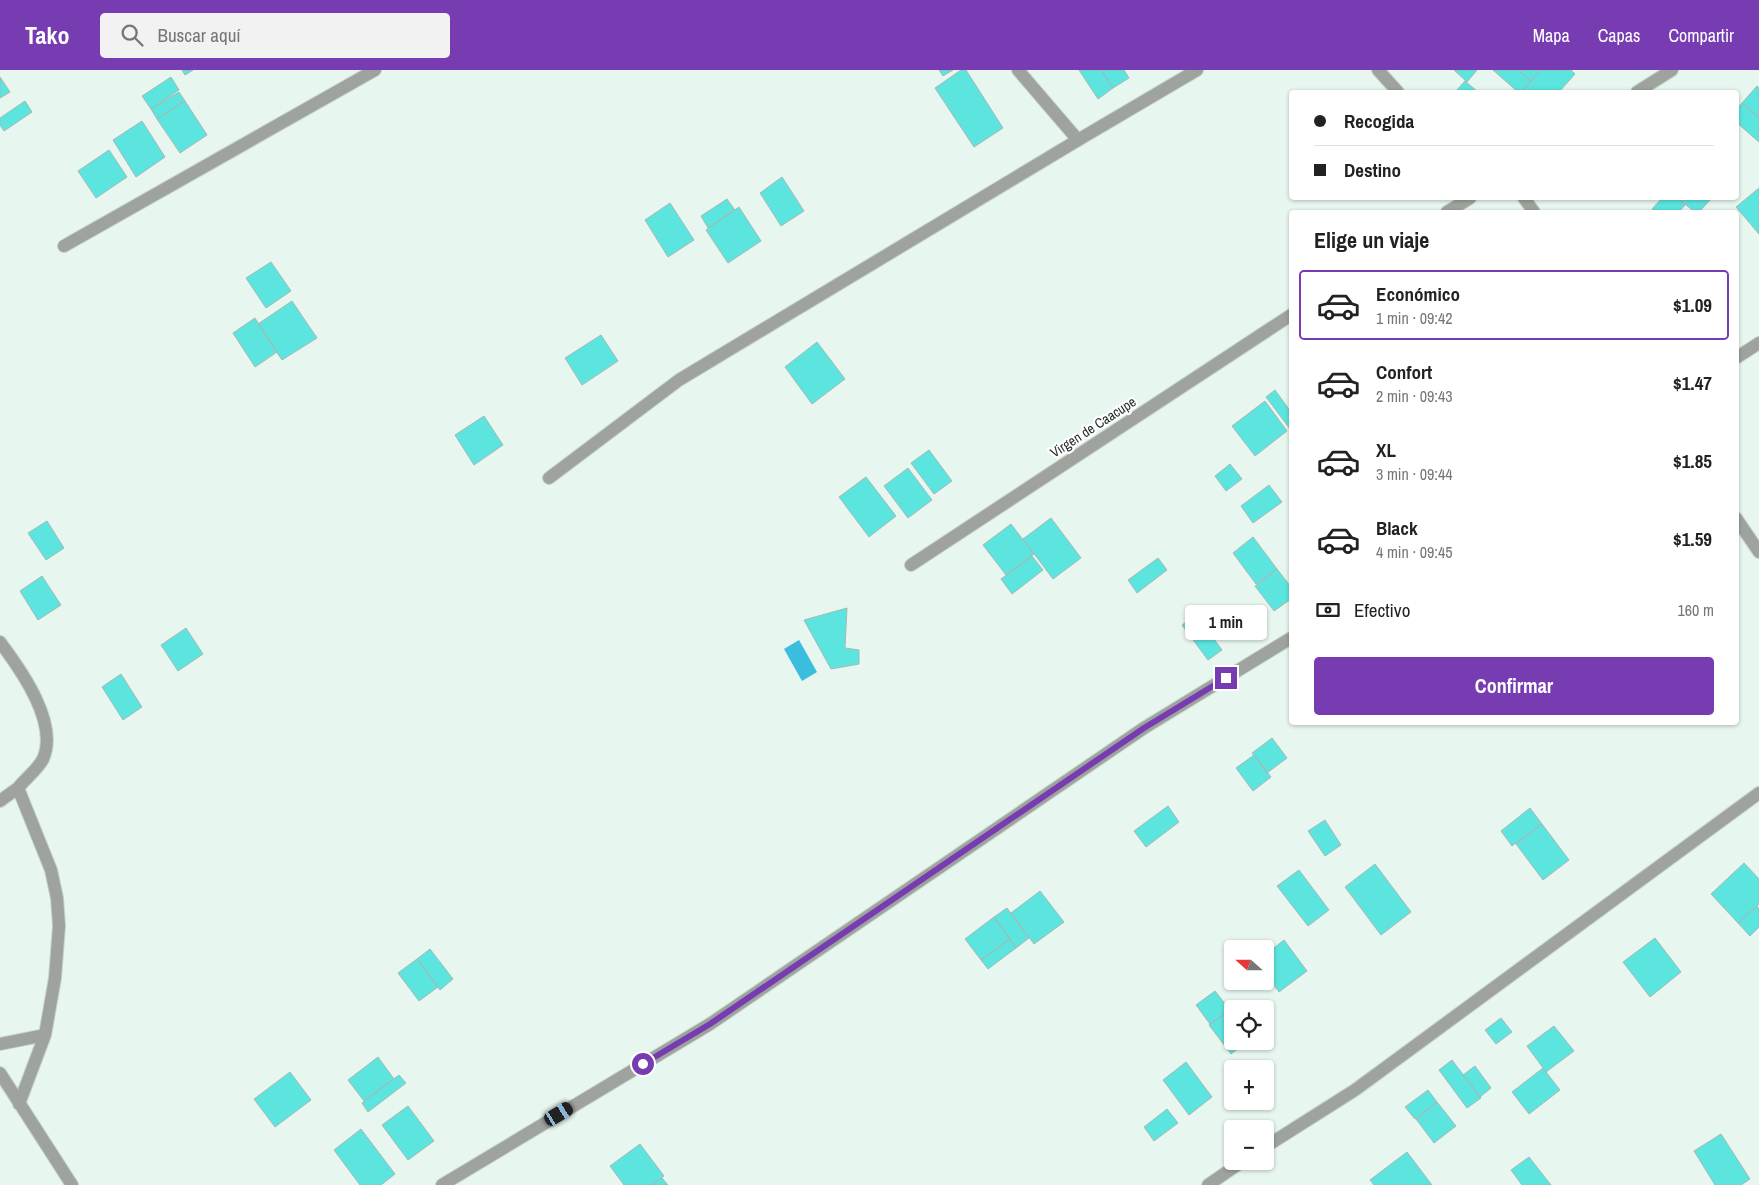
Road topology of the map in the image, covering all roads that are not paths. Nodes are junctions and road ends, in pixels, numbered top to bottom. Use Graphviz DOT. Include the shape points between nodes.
graph roads {
  1 [pos="375,70"];
  2 [pos="1018,70"];
  3 [pos="1197,70"];
  4 [pos="1378,70"];
  5 [pos="1672,70"];
  6 [pos="1396,90"];
  7 [pos="1640,90"];
  8 [pos="1078,140"];
  9 [pos="1467,200"];
  10 [pos="1450,210"];
  11 [pos="64,246"];
  12 [pos="1289,316"];
  13 [pos="1759,343"];
  14 [pos="1739,356"];
  15 [pos="549,478"];
  16 [pos="1739,522"];
  17 [pos="1759,552"];
  18 [pos="911,565"];
  19 [pos="1289,639"];
  20 [pos="0,642"];
  21 [pos="18,788"];
  22 [pos="1759,792"];
  23 [pos="0,802"];
  24 [pos="44,1034"];
  25 [pos="0,1044"];
  26 [pos="0,1073"];
  27 [pos="19,1104"];
  28 [pos="1274,1141"];
  29 [pos="1230,1170"];
  30 [pos="72,1185"];
  31 [pos="442,1185"];
  32 [pos="1208,1185"];
  1 -- 11 [label="street"];
  2 -- 8 [label="street"];
  3 -- 8 [label="street"];
  4 -- 6 [label="street"];
  5 -- 7 [label="street"];
  8 -- 15 [label="street" via="679,380"];
  9 -- 10 [label="street"];
  12 -- 18 [label="street, Virgen de Caacupe"];
  13 -- 14 [label="street"];
  16 -- 17 [label="street"];
  19 -- 31 [label="street" via="1144,728 710,1024"];
  20 -- 21 [label="street" via="27,682 46,731 47,746 42,760"];
  21 -- 23 [label="street"];
  21 -- 24 [label="street" via="51,870 56,898 55,978"];
  22 -- 28 [label="street" via="1355,1090"];
  24 -- 25 [label="street"];
  24 -- 27 [label="street"];
  26 -- 27 [label="street"];
  27 -- 30 [label="street"];
  29 -- 32 [label="street"];
}
